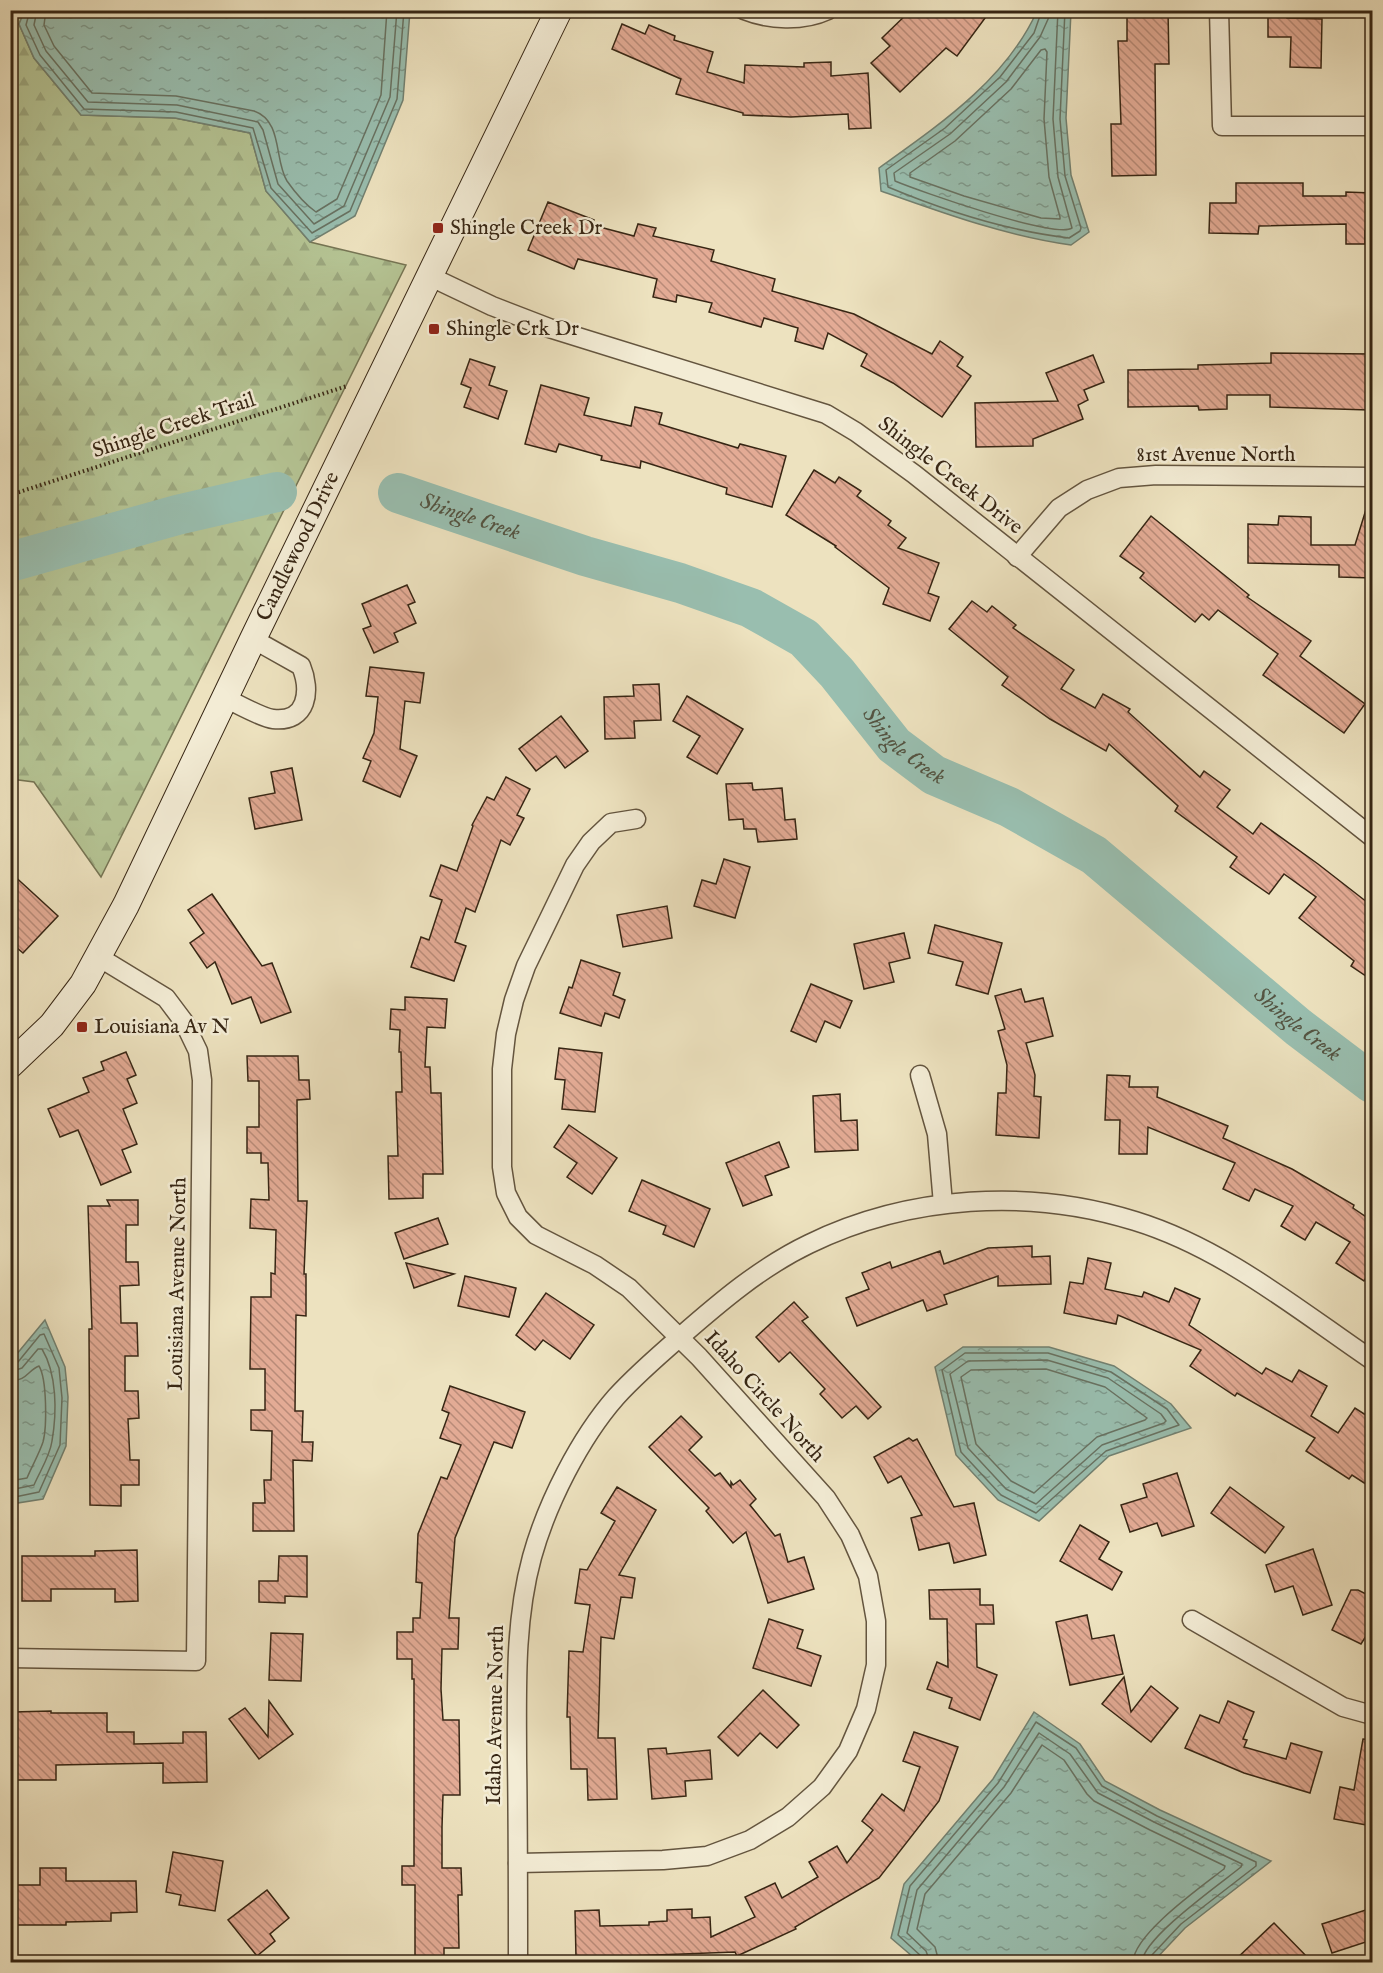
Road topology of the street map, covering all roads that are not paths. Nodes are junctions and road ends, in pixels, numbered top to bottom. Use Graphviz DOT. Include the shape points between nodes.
graph roads {
  1 [pos="559,10"];
  2 [pos="744,10"];
  3 [pos="828,10"];
  4 [pos="1219,10"];
  5 [pos="1372,126"];
  6 [pos="431,277"];
  7 [pos="1372,477"];
  8 [pos="1017,557"];
  9 [pos="253,639"];
  10 [pos="225,698"];
  11 [pos="636,819"];
  12 [pos="1372,837"];
  13 [pos="97,956"];
  14 [pos="10,1065"];
  15 [pos="920,1075"];
  16 [pos="943,1204"];
  17 [pos="679,1338"];
  18 [pos="1372,1360"];
  19 [pos="1192,1620"];
  20 [pos="10,1658"];
  21 [pos="1372,1715"];
  22 [pos="518,1863"];
  23 [pos="518,1962"];
  1 -- 6 [label="street, Candlewood Drive"];
  2 -- 3 [label="street" via="789,19"];
  4 -- 5 [label="street" via="1222,126"];
  6 -- 8 [label="street, Shingle Creek Drive" via="549,328 826,414 884,452"];
  6 -- 9 [label="street, Candlewood Drive"];
  7 -- 8 [label="street, 81st Avenue North" via="1119,478 1087,490 1059,508"];
  8 -- 12 [label="street, Shingle Creek Drive"];
  9 -- 10 [label="street, Candlewood Drive"];
  9 -- 10 [label="street" via="301,666 307,680 307,695 300,710 272,719"];
  10 -- 13 [label="street, Candlewood Drive" via="126,905"];
  11 -- 17 [label="street, Idaho Circle North" via="611,824 591,842 575,865 526,966 506,1034 502,1167 506,1193 518,1217 536,1235 595,1265 629,1288"];
  13 -- 14 [label="street, Candlewood Drive" via="83,984 52,1025"];
  13 -- 20 [label="street, Louisiana Avenue North" via="166,998 198,1050 202,1080 196,1661"];
  15 -- 16 [label="street" via="937,1134"];
  16 -- 17 [label="street, Idaho Avenue North" via="872,1220 810,1244 754,1276"];
  16 -- 18 [label="street, Idaho Avenue North" via="1005,1200 1060,1204 1136,1221 1198,1245"];
  17 -- 22 [label="street, Idaho Avenue North" via="615,1398 581,1447 552,1499 532,1556 520,1613 516,1672"];
  17 -- 22 [label="street, Idaho Circle North" via="826,1498 850,1535 868,1576 876,1622 876,1665 866,1709 848,1751 822,1788 788,1817 750,1840 707,1856"];
  19 -- 21 [label="street" via="1343,1707"];
  22 -- 23 [label="street, Idaho Avenue North"];
}
